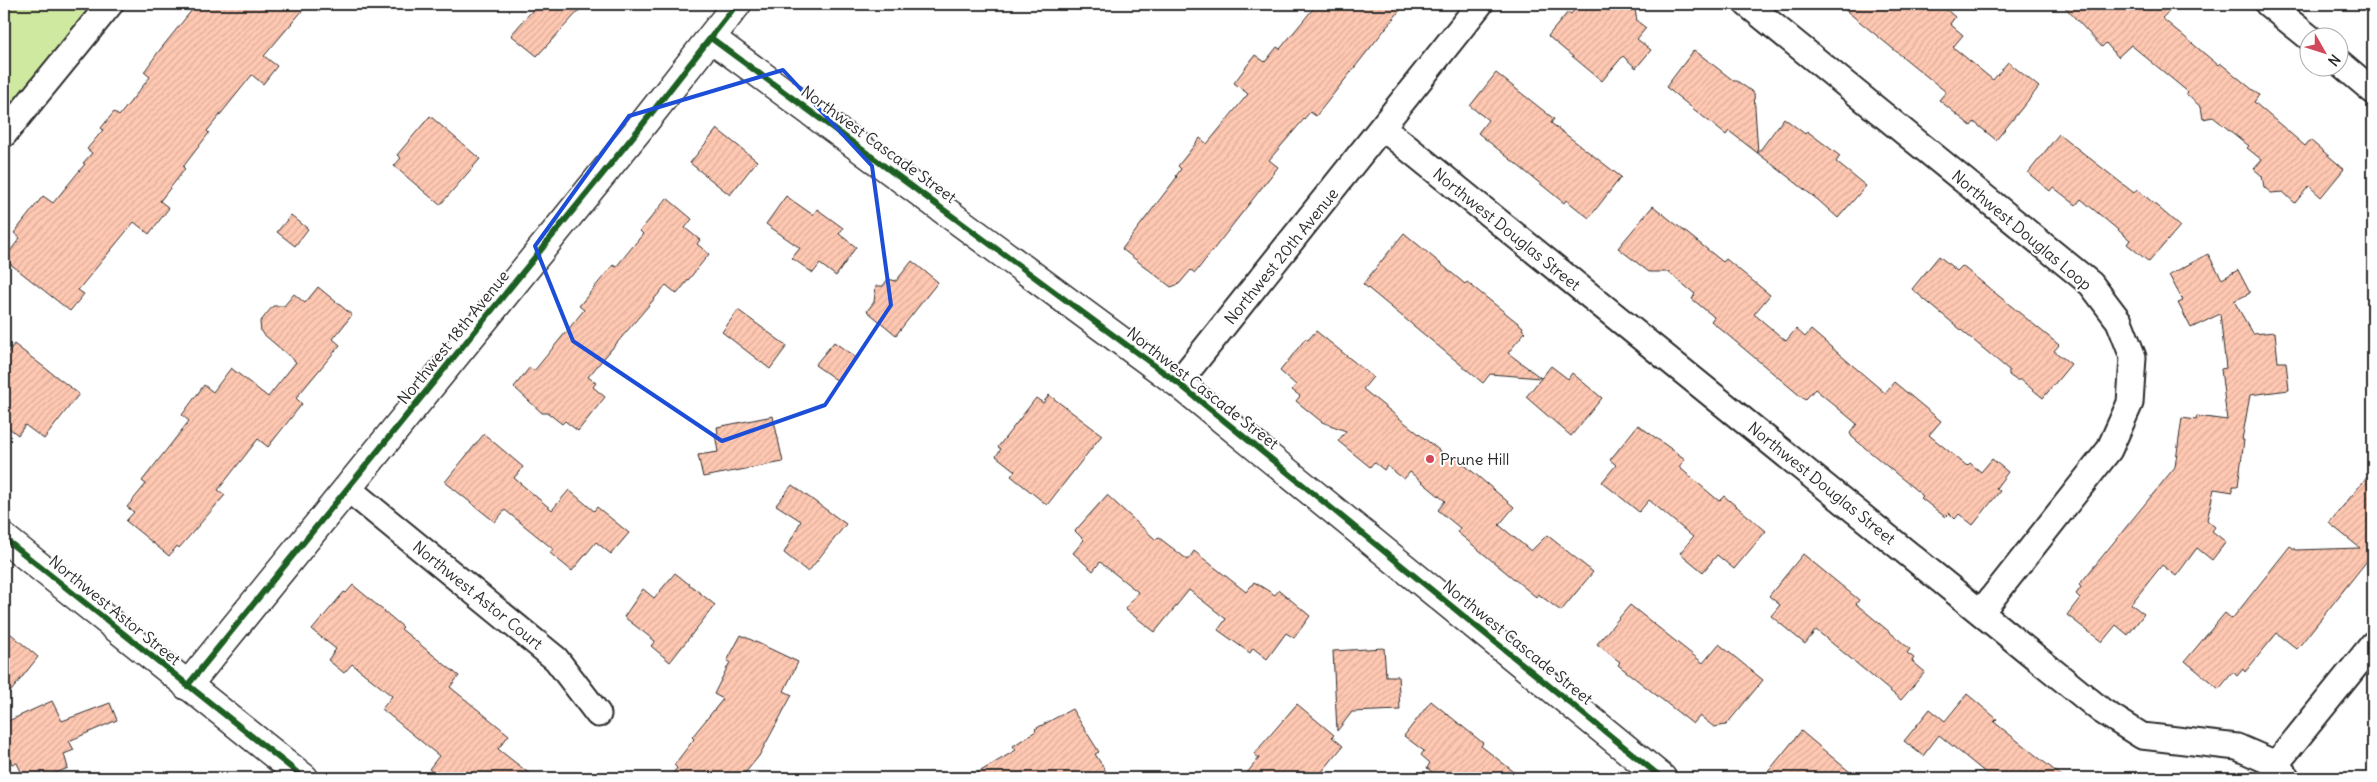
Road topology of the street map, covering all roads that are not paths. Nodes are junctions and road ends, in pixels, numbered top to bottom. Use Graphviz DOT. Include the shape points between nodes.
graph roads {
  1 [pos="110,4"];
  2 [pos="738,4"];
  3 [pos="1480,4"];
  4 [pos="1747,4"];
  5 [pos="2268,4"];
  6 [pos="2300,30"];
  7 [pos="711,38"];
  8 [pos="2350,71"];
  9 [pos="2373,91"];
  10 [pos="1383,128"];
  11 [pos="4,134"];
  12 [pos="1178,383"];
  13 [pos="347,488"];
  14 [pos="4,538"];
  15 [pos="1981,612"];
  16 [pos="2373,644"];
  17 [pos="188,686"];
  18 [pos="598,714"];
  19 [pos="2282,771"];
  20 [pos="304,778"];
  21 [pos="1662,778"];
  1 -- 11 [label="street"];
  2 -- 7 [label="street, Northwest 18th Avenue"];
  3 -- 10 [label="street"];
  4 -- 15 [label="street, Northwest Douglas Loop" via="2091,284 2119,321 2133,357 2130,403 2110,450"];
  5 -- 6 [label="street"];
  7 -- 12 [label="street, Northwest Cascade Street"];
  7 -- 13 [label="street, Northwest 18th Avenue"];
  8 -- 9 [label="street"];
  10 -- 12 [label="street, Northwest 20th Avenue"];
  10 -- 15 [label="street, Northwest Douglas Street"];
  12 -- 21 [label="street, Northwest Cascade Street"];
  13 -- 17 [label="street, Northwest 18th Avenue"];
  13 -- 18 [label="street, Northwest Astor Court" via="556,659"];
  14 -- 17 [label="street, Northwest Astor Street"];
  15 -- 19 [label="street, Northwest Douglas Street" via="2102,711 2142,736 2237,747"];
  16 -- 19 [label="street"];
  17 -- 20 [label="street, Northwest Astor Street"];
}
